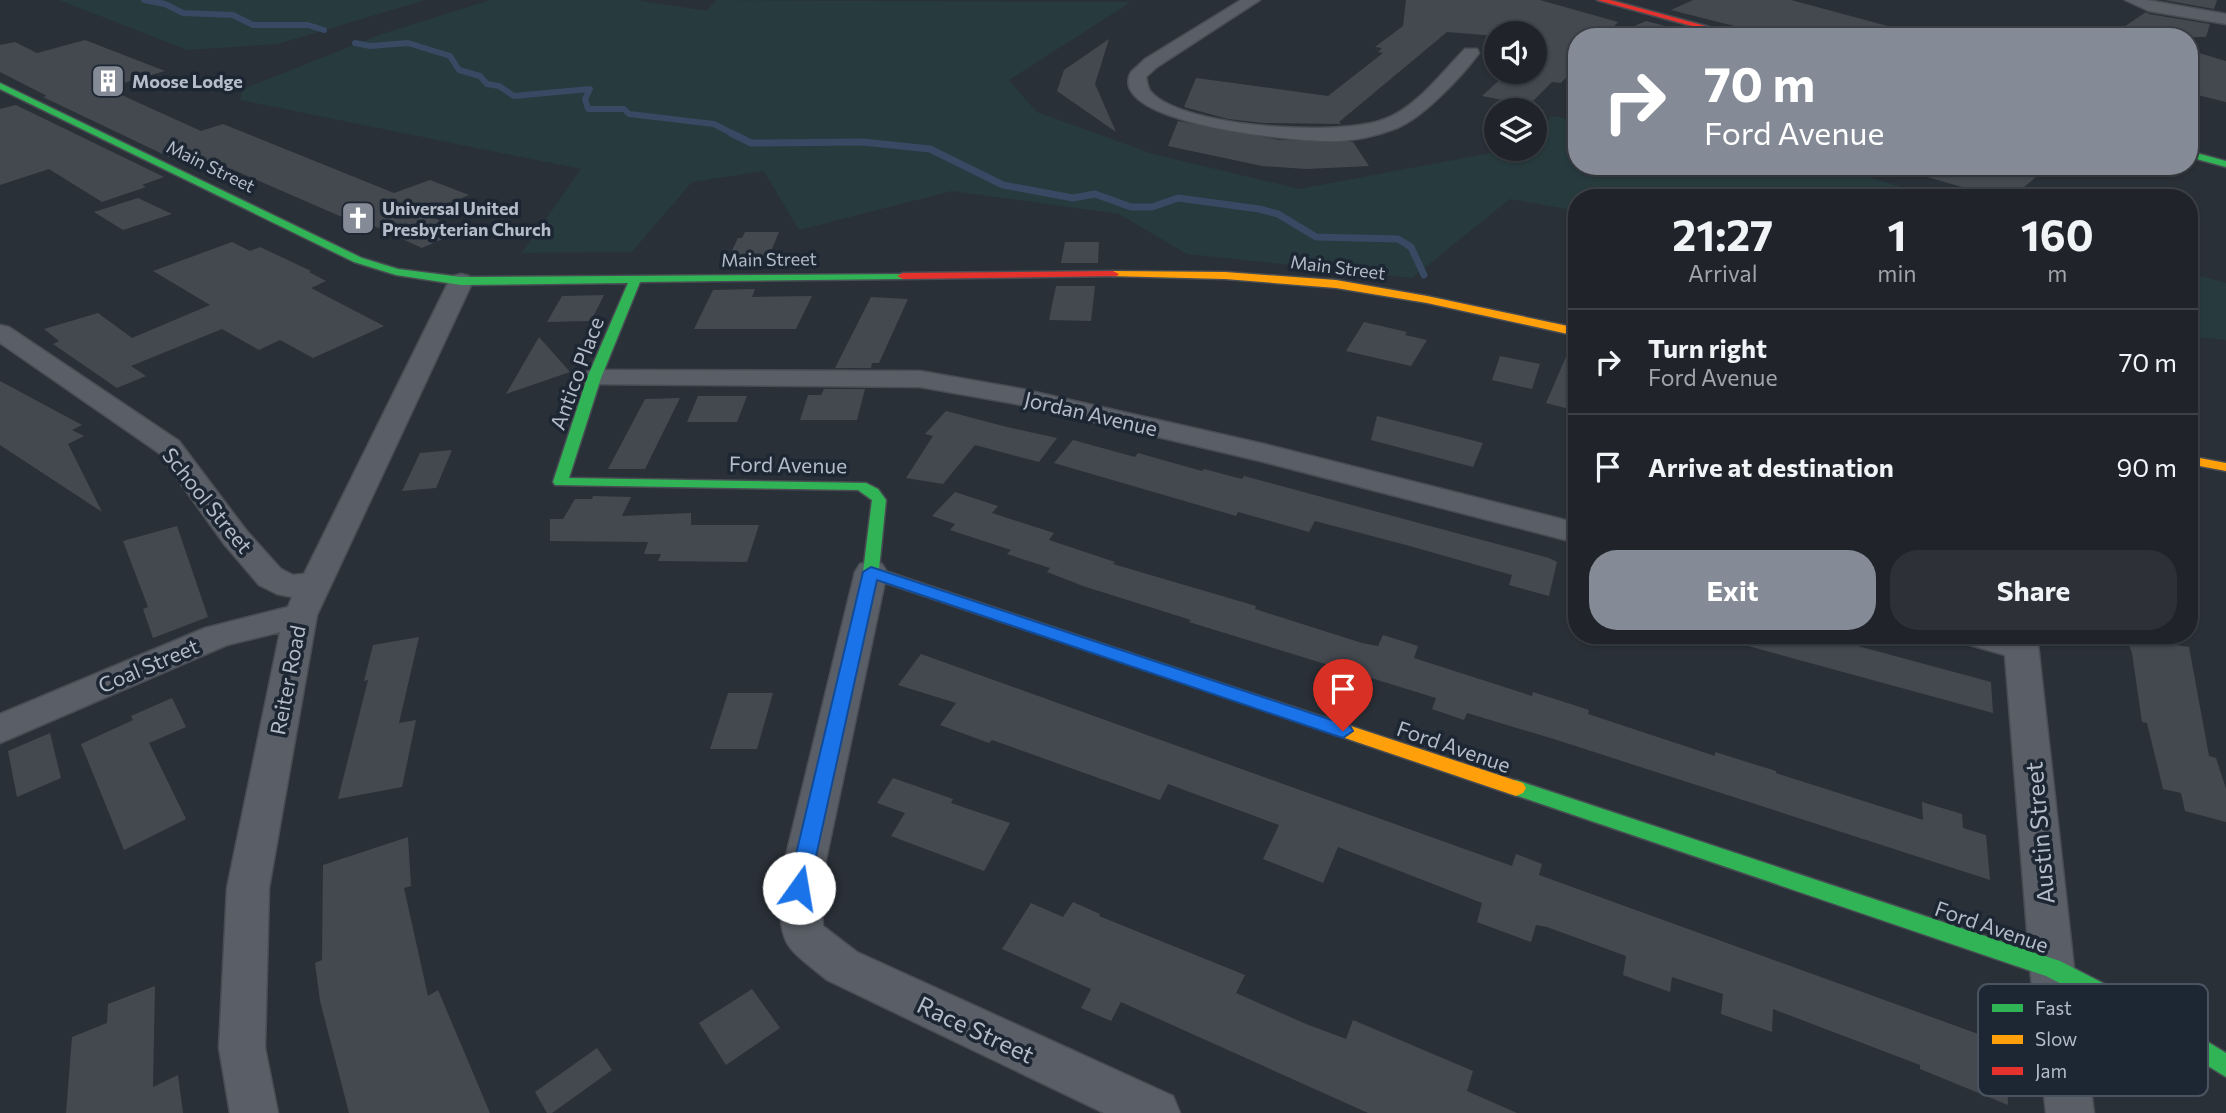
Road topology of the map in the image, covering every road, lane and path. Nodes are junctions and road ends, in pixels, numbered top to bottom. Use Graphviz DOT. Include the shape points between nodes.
graph roads {
  1 [pos="1252,0"];
  2 [pos="1601,0"];
  3 [pos="2133,0"];
  4 [pos="2226,19"];
  5 [pos="1708,28"];
  6 [pos="1471,53"];
  7 [pos="0,86"];
  8 [pos="2198,156"];
  9 [pos="2226,164"];
  10 [pos="635,279"];
  11 [pos="461,281"];
  12 [pos="1568,330"];
  13 [pos="0,332"];
  14 [pos="594,378"];
  15 [pos="2198,462"];
  16 [pos="2226,467"];
  17 [pos="560,482"];
  18 [pos="1568,531"];
  19 [pos="871,572"];
  20 [pos="306,600"];
  21 [pos="2021,644"];
  22 [pos="0,729"];
  23 [pos="2052,968"];
  24 [pos="2054,984"];
  25 [pos="2083,984"];
  26 [pos="2208,1055"];
  27 [pos="2226,1066"];
  28 [pos="254,1113"];
  29 [pos="1156,1113"];
  1 -- 6 [label="street" via="1151,63 1138,76 1144,95 1180,112 1257,131 1301,136 1373,131 1400,120"];
  2 -- 5 [label="street"];
  3 -- 4 [label="street"];
  7 -- 11 [label="street, Main Street" via="386,272"];
  8 -- 9 [label="street"];
  10 -- 11 [label="street, Main Street"];
  10 -- 12 [label="street, Main Street" via="1214,273 1350,286"];
  10 -- 14 [label="street, Antico Place"];
  11 -- 20 [label="street, Reiter Road"];
  13 -- 20 [label="street, School Street" via="169,447 270,577"];
  14 -- 17 [label="street, Antico Place"];
  14 -- 18 [label="street, Jordan Avenue" via="920,379 1023,397 1264,453"];
  15 -- 16 [label="street"];
  17 -- 19 [label="street, Ford Avenue" via="861,486 879,500"];
  19 -- 23 [label="street, Ford Avenue"];
  19 -- 29 [label="street, Race Street" via="799,888 803,935 842,965"];
  20 -- 22 [label="street, Coal Street"];
  20 -- 28 [label="street, Reiter Road" via="248,888 242,1048"];
  21 -- 23 [label="street, Austin Street"];
  23 -- 24 [label="street, Austin Street"];
  23 -- 25 [label="street, Ford Avenue"];
  26 -- 27 [label="street, Ford Avenue"];
}
